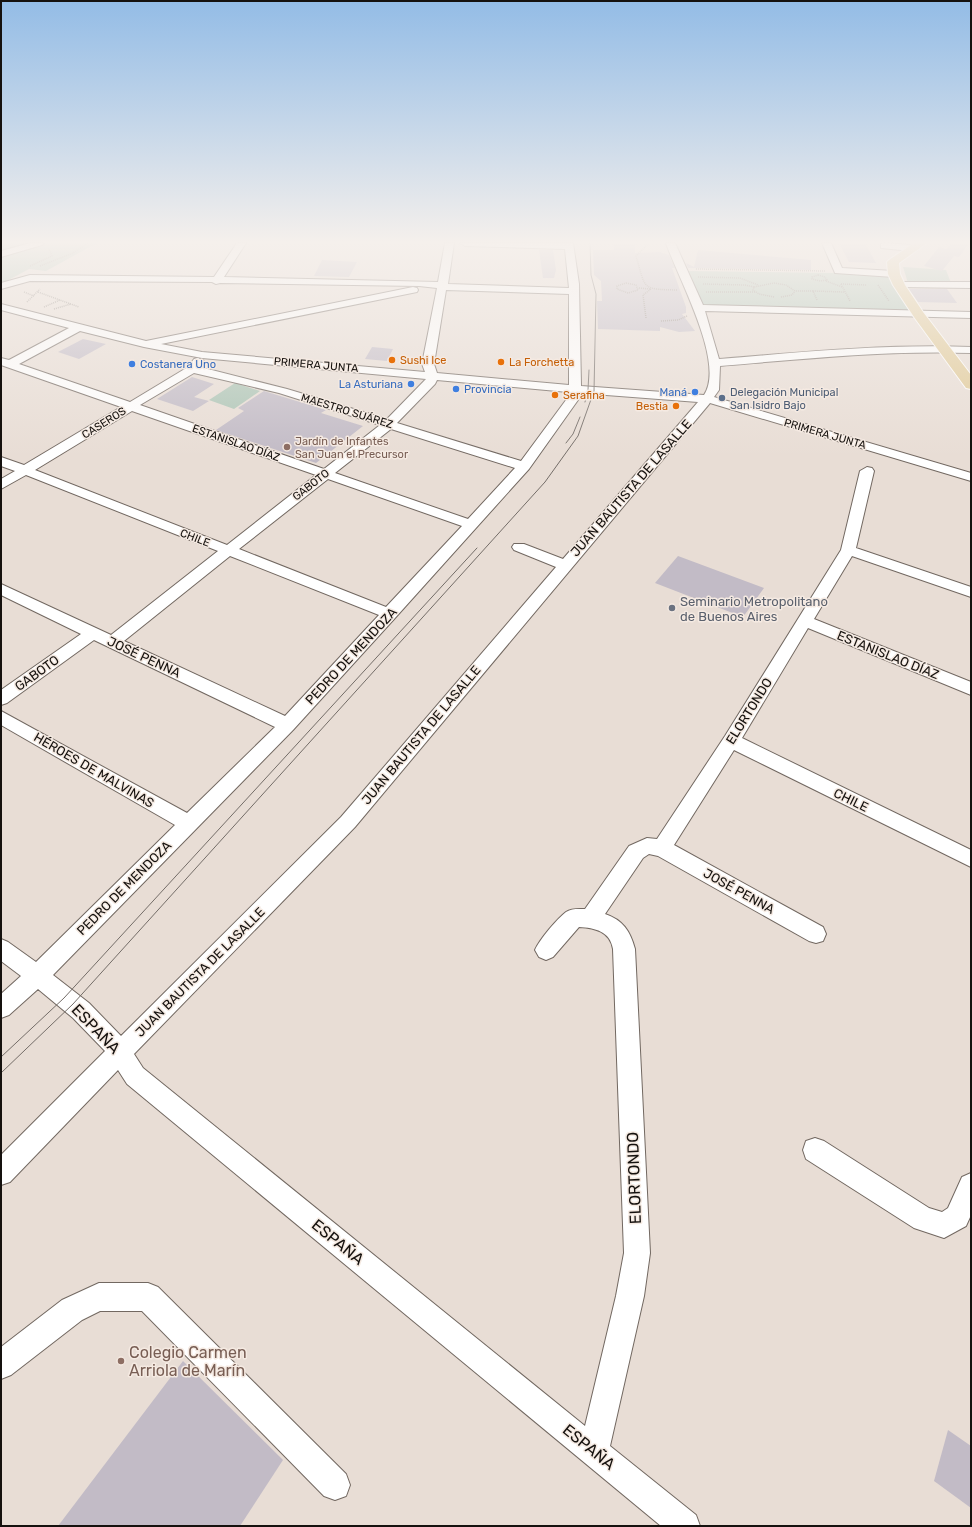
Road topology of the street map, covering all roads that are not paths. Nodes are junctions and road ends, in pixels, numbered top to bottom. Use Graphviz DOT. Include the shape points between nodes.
graph roads {
  1 [pos="30,314"];
  2 [pos="296,314"];
  3 [pos="437,314"];
  4 [pos="574,314"];
  5 [pos="701,314"];
  6 [pos="918,314"];
  7 [pos="932,314"];
  8 [pos="971,315"];
  9 [pos="79,327"];
  10 [pos="144,344"];
  11 [pos="944,349"];
  12 [pos="971,350"];
  13 [pos="202,356"];
  14 [pos="6,363"];
  15 [pos="715,363"];
  16 [pos="192,369"];
  17 [pos="432,376"];
  18 [pos="971,385"];
  19 [pos="575,389"];
  20 [pos="707,399"];
  21 [pos="131,406"];
  22 [pos="389,424"];
  23 [pos="1,461"];
  24 [pos="524,466"];
  25 [pos="26,471"];
  26 [pos="867,471"];
  27 [pos="325,474"];
  28 [pos="971,476"];
  29 [pos="1,485"];
  30 [pos="470,524"];
  31 [pos="519,547"];
  32 [pos="228,550"];
  33 [pos="848,550"];
  34 [pos="565,565"];
  35 [pos="1,589"];
  36 [pos="971,592"];
  37 [pos="390,614"];
  38 [pos="805,622"];
  39 [pos="92,633"];
  40 [pos="112,642"];
  41 [pos="971,689"];
  42 [pos="1,699"];
  43 [pos="1,716"];
  44 [pos="287,725"];
  45 [pos="731,741"];
  46 [pos="188,823"];
  47 [pos="662,848"];
  48 [pos="971,859"];
  49 [pos="591,918"];
  50 [pos="816,934"];
  51 [pos="1,949"];
  52 [pos="546,950"];
  53 [pos="38,976"];
  54 [pos="1,1008"];
  55 [pos="121,1053"];
  56 [pos="815,1150"];
  57 [pos="1,1173"];
  58 [pos="971,1186"];
  59 [pos="1,1365"];
  60 [pos="594,1452"];
  61 [pos="335,1485"];
  62 [pos="685,1526"];
  1 -- 9 [label="street, PRIMERA JUNTA"];
  2 -- 10 [label="street"];
  3 -- 17 [label="street" via="428,364"];
  4 -- 19 [label="street, PEDRO DE MENDOZA"];
  5 -- 15 [label="street, JUAN BAUTISTA DE LASALLE"];
  6 -- 11 [label="main road"];
  7 -- 8 [label="street"];
  9 -- 10 [label="street, PRIMERA JUNTA"];
  9 -- 14 [label="street"];
  10 -- 13 [label="street, PRIMERA JUNTA"];
  11 -- 12 [label="street"];
  11 -- 15 [label="street" via="820,354"];
  11 -- 18 [label="main road"];
  13 -- 16 [label="street, CASEROS"];
  13 -- 17 [label="street, PRIMERA JUNTA"];
  14 -- 21 [label="street, ESTANISLAO DÍAZ"];
  15 -- 20 [label="street, JUAN BAUTISTA DE LASALLE" via="713,390"];
  16 -- 21 [label="street, CASEROS"];
  16 -- 22 [label="street, MAESTRO SUÁREZ" via="283,391"];
  17 -- 19 [label="street, PRIMERA JUNTA"];
  17 -- 22 [label="street, GABOTO" via="430,382"];
  19 -- 20 [label="street, PRIMERA JUNTA"];
  19 -- 24 [label="street, PEDRO DE MENDOZA" via="572,400"];
  20 -- 28 [label="street, PRIMERA JUNTA"];
  20 -- 34 [label="street, JUAN BAUTISTA DE LASALLE"];
  21 -- 25 [label="street, CASEROS"];
  21 -- 27 [label="street, ESTANISLAO DÍAZ"];
  22 -- 24 [label="street, MAESTRO SUÁREZ"];
  22 -- 27 [label="street, GABOTO"];
  23 -- 25 [label="street, CHILE"];
  24 -- 30 [label="street, PEDRO DE MENDOZA"];
  25 -- 29 [label="street, CASEROS"];
  25 -- 32 [label="street, CHILE"];
  26 -- 33 [label="street, ELORTONDO"];
  27 -- 30 [label="street, ESTANISLAO DÍAZ"];
  27 -- 32 [label="street, GABOTO"];
  30 -- 37 [label="street, PEDRO DE MENDOZA"];
  31 -- 34 [label="street"];
  32 -- 37 [label="street, CHILE"];
  32 -- 40 [label="street, GABOTO"];
  33 -- 36 [label="street"];
  33 -- 38 [label="street, ELORTONDO"];
  34 -- 55 [label="street, JUAN BAUTISTA DE LASALLE" via="348,822"];
  35 -- 39 [label="street, JOSÉ PENNA"];
  37 -- 44 [label="street, PEDRO DE MENDOZA"];
  38 -- 41 [label="street, ESTANISLAO DÍAZ"];
  38 -- 45 [label="street, ELORTONDO"];
  39 -- 40 [label="street, JOSÉ PENNA"];
  39 -- 42 [label="street, GABOTO"];
  40 -- 44 [label="street, JOSÉ PENNA"];
  43 -- 46 [label="street, HÉROES DE MALVINAS"];
  44 -- 46 [label="street, PEDRO DE MENDOZA"];
  45 -- 47 [label="street, ELORTONDO"];
  45 -- 48 [label="street, CHILE"];
  46 -- 53 [label="street, PEDRO DE MENDOZA"];
  47 -- 49 [label="street" via="647,846 636,852"];
  47 -- 50 [label="street, JOSÉ PENNA"];
  49 -- 52 [label="street" via="574,918"];
  49 -- 60 [label="street, ELORTONDO" via="619,933 624,949 637,1253 627,1311"];
  51 -- 53 [label="street, ESPAÑA"];
  53 -- 54 [label="street, PEDRO DE MENDOZA"];
  53 -- 55 [label="street, ESPAÑA" via="105,1034"];
  55 -- 57 [label="street, JUAN BAUTISTA DE LASALLE"];
  55 -- 60 [label="street, ESPAÑA" via="135,1076"];
  56 -- 58 [label="street" via="923,1219 944,1225 957,1217"];
  59 -- 61 [label="street" via="72,1310 99,1297 148,1297"];
  60 -- 62 [label="street, ESPAÑA"];
}
